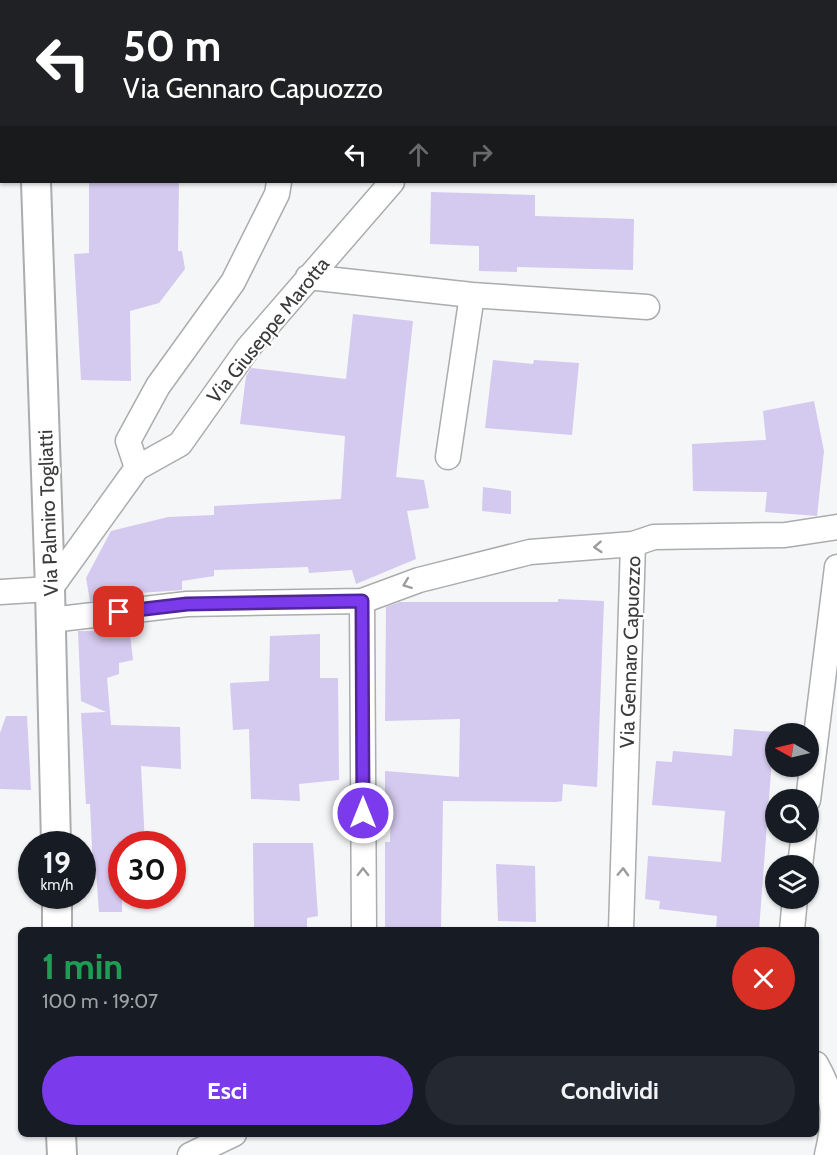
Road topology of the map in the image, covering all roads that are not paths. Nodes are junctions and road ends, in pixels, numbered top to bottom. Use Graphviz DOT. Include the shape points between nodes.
graph roads {
  1 [pos="36,183"];
  2 [pos="279,183"];
  3 [pos="391,183"];
  4 [pos="308,277"];
  5 [pos="472,295"];
  6 [pos="647,307"];
  7 [pos="448,457"];
  8 [pos="137,468"];
  9 [pos="837,527"];
  10 [pos="633,544"];
  11 [pos="837,567"];
  12 [pos="50,589"];
  13 [pos="0,592"];
  14 [pos="362,601"];
  15 [pos="51,620"];
  16 [pos="809,789"];
  17 [pos="56,831"];
  18 [pos="57,909"];
  19 [pos="794,909"];
  20 [pos="57,927"];
  21 [pos="363,927"];
  22 [pos="621,927"];
  23 [pos="792,927"];
  24 [pos="819,1069"];
  25 [pos="61,1137"];
  26 [pos="228,1137"];
  27 [pos="62,1155"];
  28 [pos="190,1155"];
  29 [pos="827,1155"];
  1 -- 12 [label="street, Via Palmiro Togliatti"];
  2 -- 8 [label="street" via="233,282 158,386 128,441"];
  3 -- 4 [label="street, Via Giuseppe Marotta"];
  4 -- 5 [label="street"];
  4 -- 8 [label="street, Via Giuseppe Marotta" via="248,348 180,444"];
  5 -- 6 [label="street"];
  5 -- 7 [label="street"];
  8 -- 12 [label="street, Via Giuseppe Marotta"];
  9 -- 10 [label="street" via="785,535 654,537"];
  10 -- 14 [label="street, Via Gennaro Capuozzo, one-way" via="531,552 419,580"];
  22 -- 10 [label="street, Via Gennaro Capuozzo, one-way"];
  11 -- 16 [label="street"];
  12 -- 13 [label="street"];
  12 -- 15 [label="street, Via Palmiro Togliatti"];
  14 -- 15 [label="street, Via Gennaro Capuozzo" via="187,604"];
  21 -- 14 [label="street, one-way"];
  15 -- 17 [label="street, Via Palmiro Togliatti"];
  18 -- 20 [label="street"];
  19 -- 23 [label="street"];
  24 -- 29 [label="street" via="830,1089 834,1123"];
  25 -- 27 [label="street"];
  26 -- 28 [label="street"];
}
